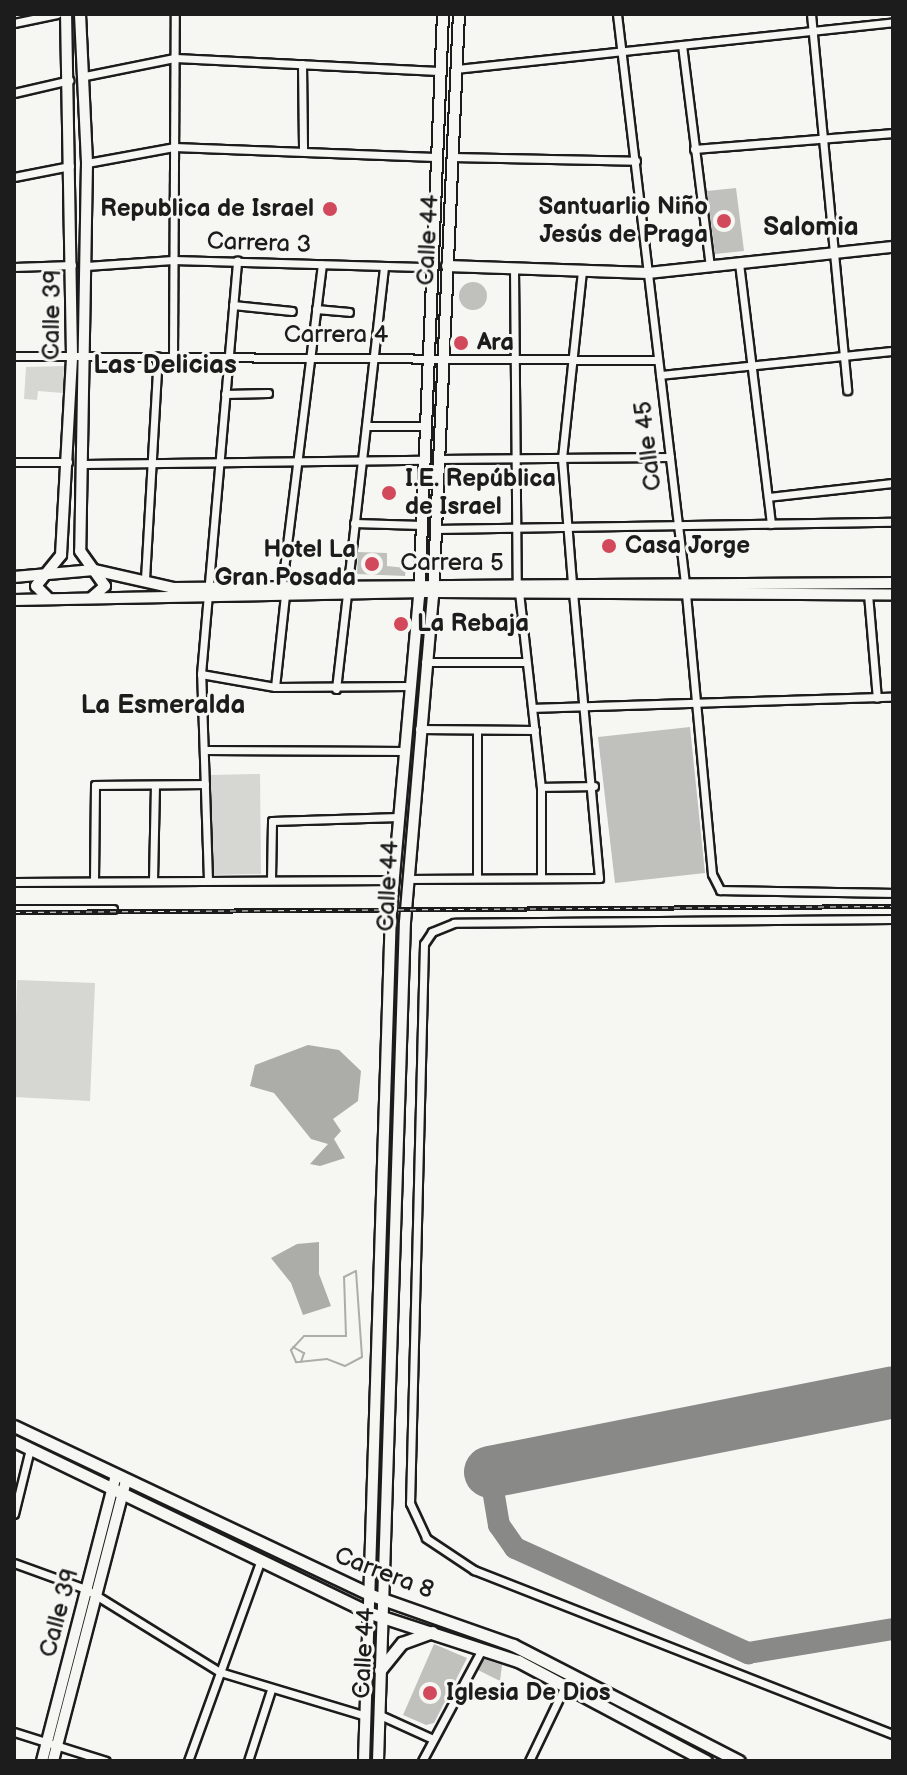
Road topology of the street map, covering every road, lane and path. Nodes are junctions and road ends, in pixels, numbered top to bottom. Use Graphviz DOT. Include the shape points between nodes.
graph roads {
  1 [pos="57,14"];
  2 [pos="66,14"];
  3 [pos="80,14"];
  4 [pos="175,14"];
  5 [pos="443,14"];
  6 [pos="459,14"];
  7 [pos="617,14"];
  8 [pos="811,14"];
  9 [pos="893,22"];
  10 [pos="14,23"];
  11 [pos="812,31"];
  12 [pos="682,45"];
  13 [pos="622,51"];
  14 [pos="174,58"];
  15 [pos="302,64"];
  16 [pos="456,69"];
  17 [pos="440,71"];
  18 [pos="85,76"];
  19 [pos="71,80"];
  20 [pos="14,93"];
  21 [pos="438,107"];
  22 [pos="454,108"];
  23 [pos="893,133"];
  24 [pos="824,138"];
  25 [pos="174,147"];
  26 [pos="694,149"];
  27 [pos="303,151"];
  28 [pos="435,157"];
  29 [pos="452,157"];
  30 [pos="636,161"];
  31 [pos="87,163"];
  32 [pos="72,166"];
  33 [pos="14,177"];
  34 [pos="893,247"];
  35 [pos="834,253"];
  36 [pos="173,260"];
  37 [pos="237,261"];
  38 [pos="739,263"];
  39 [pos="322,264"];
  40 [pos="72,265"];
  41 [pos="86,266"];
  42 [pos="447,266"];
  43 [pos="710,266"];
  44 [pos="14,267"];
  45 [pos="384,267"];
  46 [pos="431,267"];
  47 [pos="514,268"];
  48 [pos="582,271"];
  49 [pos="648,273"];
  50 [pos="233,305"];
  51 [pos="316,309"];
  52 [pos="292,311"];
  53 [pos="349,312"];
  54 [pos="893,351"];
  55 [pos="374,355"];
  56 [pos="428,355"];
  57 [pos="443,355"];
  58 [pos="14,356"];
  59 [pos="72,356"];
  60 [pos="86,356"];
  61 [pos="158,356"];
  62 [pos="173,356"];
  63 [pos="228,356"];
  64 [pos="311,356"];
  65 [pos="513,356"];
  66 [pos="844,357"];
  67 [pos="573,358"];
  68 [pos="658,360"];
  69 [pos="753,369"];
  70 [pos="660,375"];
  71 [pos="847,390"];
  72 [pos="268,393"];
  73 [pos="225,394"];
  74 [pos="366,426"];
  75 [pos="426,426"];
  76 [pos="670,457"];
  77 [pos="562,458"];
  78 [pos="438,459"];
  79 [pos="513,459"];
  80 [pos="424,460"];
  81 [pos="361,461"];
  82 [pos="14,462"];
  83 [pos="68,462"];
  84 [pos="219,462"];
  85 [pos="297,462"];
  86 [pos="84,464"];
  87 [pos="151,464"];
  88 [pos="893,483"];
  89 [pos="768,497"];
  90 [pos="893,522"];
  91 [pos="354,523"];
  92 [pos="771,524"];
  93 [pos="422,525"];
  94 [pos="678,525"];
  95 [pos="567,527"];
  96 [pos="515,528"];
  97 [pos="435,529"];
  98 [pos="94,570"];
  99 [pos="43,571"];
  100 [pos="14,577"];
  101 [pos="145,579"];
  102 [pos="893,583"];
  103 [pos="433,587"];
  104 [pos="518,587"];
  105 [pos="420,588"];
  106 [pos="572,588"];
  107 [pos="685,588"];
  108 [pos="347,589"];
  109 [pos="283,590"];
  110 [pos="207,592"];
  111 [pos="868,594"];
  112 [pos="893,594"];
  113 [pos="90,599"];
  114 [pos="14,600"];
  115 [pos="50,600"];
  116 [pos="425,662"];
  117 [pos="526,662"];
  118 [pos="201,674"];
  119 [pos="411,686"];
  120 [pos="275,687"];
  121 [pos="336,689"];
  122 [pos="893,697"];
  123 [pos="877,698"];
  124 [pos="696,701"];
  125 [pos="587,707"];
  126 [pos="533,708"];
  127 [pos="419,729"];
  128 [pos="477,730"];
  129 [pos="535,730"];
  130 [pos="204,750"];
  131 [pos="406,751"];
  132 [pos="205,784"];
  133 [pos="155,785"];
  134 [pos="594,786"];
  135 [pos="541,787"];
  136 [pos="399,817"];
  137 [pos="477,878"];
  138 [pos="541,878"];
  139 [pos="271,879"];
  140 [pos="408,879"];
  141 [pos="153,880"];
  142 [pos="208,880"];
  143 [pos="394,880"];
  144 [pos="94,881"];
  145 [pos="14,882"];
  146 [pos="893,893"];
  147 [pos="14,909"];
  148 [pos="113,909"];
  149 [pos="893,919"];
  150 [pos="14,1426"];
  151 [pos="14,1441"];
  152 [pos="30,1449"];
  153 [pos="120,1483"];
  154 [pos="14,1514"];
  155 [pos="261,1559"];
  156 [pos="14,1563"];
  157 [pos="90,1592"];
  158 [pos="371,1595"];
  159 [pos="387,1601"];
  160 [pos="370,1613"];
  161 [pos="386,1619"];
  162 [pos="435,1632"];
  163 [pos="483,1647"];
  164 [pos="380,1670"];
  165 [pos="220,1672"];
  166 [pos="565,1686"];
  167 [pos="271,1690"];
  168 [pos="380,1715"];
  169 [pos="366,1716"];
  170 [pos="14,1732"];
  171 [pos="893,1734"];
  172 [pos="433,1739"];
  173 [pos="50,1742"];
  174 [pos="42,1761"];
  175 [pos="53,1761"];
  176 [pos="106,1761"];
  177 [pos="188,1761"];
  178 [pos="248,1761"];
  179 [pos="364,1761"];
  180 [pos="378,1761"];
  181 [pos="422,1761"];
  182 [pos="529,1761"];
  183 [pos="706,1761"];
  184 [pos="739,1761"];
  1 -- 10 [label="street"];
  2 -- 19 [label="main road, Calle 39"];
  3 -- 18 [label="main road, Calle 39"];
  4 -- 14 [label="street"];
  5 -- 17 [label="main road, Calle 44"];
  6 -- 16 [label="main road, Calle 44"];
  7 -- 13 [label="street, Calle 45"];
  8 -- 11 [label="street"];
  9 -- 11 [label="street"];
  11 -- 12 [label="street"];
  11 -- 24 [label="street"];
  12 -- 13 [label="street"];
  12 -- 26 [label="street"];
  13 -- 16 [label="street"];
  13 -- 30 [label="street, Calle 45"];
  14 -- 15 [label="street"];
  14 -- 18 [label="street"];
  14 -- 25 [label="street"];
  15 -- 17 [label="street"];
  15 -- 27 [label="street"];
  16 -- 22 [label="main road, Calle 44"];
  17 -- 21 [label="main road, Calle 44"];
  18 -- 31 [label="main road, Calle 39"];
  19 -- 20 [label="street"];
  19 -- 32 [label="main road, Calle 39"];
  21 -- 22 [label="main road"];
  21 -- 28 [label="main road, Calle 44"];
  22 -- 29 [label="main road, Calle 44"];
  23 -- 24 [label="street"];
  24 -- 26 [label="street"];
  24 -- 35 [label="street"];
  25 -- 27 [label="street"];
  25 -- 31 [label="street"];
  25 -- 36 [label="street"];
  26 -- 43 [label="street"];
  27 -- 28 [label="street"];
  28 -- 46 [label="main road, Calle 44"];
  29 -- 30 [label="street"];
  29 -- 42 [label="main road, Calle 44"];
  30 -- 49 [label="street, Calle 45"];
  31 -- 41 [label="main road, Calle 39"];
  32 -- 33 [label="street"];
  32 -- 40 [label="main road, Calle 39"];
  34 -- 35 [label="main road"];
  35 -- 38 [label="main road"];
  35 -- 66 [label="street"];
  36 -- 37 [label="street, Carrera 3"];
  36 -- 41 [label="street, Carrera 3"];
  36 -- 62 [label="street"];
  37 -- 39 [label="street, Carrera 3"];
  37 -- 50 [label="street"];
  38 -- 43 [label="main road"];
  38 -- 69 [label="street"];
  39 -- 45 [label="street, Carrera 3"];
  39 -- 51 [label="street"];
  40 -- 44 [label="street"];
  40 -- 59 [label="main road, Calle 39"];
  41 -- 60 [label="main road, Calle 39"];
  42 -- 47 [label="main road"];
  42 -- 57 [label="main road, Calle 44"];
  43 -- 49 [label="main road"];
  45 -- 46 [label="street, Carrera 3"];
  45 -- 55 [label="street"];
  46 -- 56 [label="main road, Calle 44"];
  47 -- 48 [label="main road"];
  47 -- 65 [label="street"];
  48 -- 49 [label="main road"];
  48 -- 67 [label="street"];
  49 -- 68 [label="street, Calle 45"];
  50 -- 52 [label="street"];
  50 -- 63 [label="street"];
  51 -- 53 [label="street"];
  51 -- 64 [label="street"];
  54 -- 66 [label="street"];
  55 -- 56 [label="street, Carrera 4"];
  55 -- 64 [label="street, Carrera 4"];
  55 -- 74 [label="street"];
  56 -- 57 [label="street, Carrera 4"];
  56 -- 75 [label="main road, Calle 44"];
  57 -- 65 [label="street, Carrera 4"];
  57 -- 78 [label="main road, Calle 44"];
  58 -- 59 [label="street, Carrera 4"];
  59 -- 60 [label="street, Carrera 4"];
  59 -- 83 [label="main road, Calle 39"];
  60 -- 61 [label="street, Carrera 4"];
  60 -- 86 [label="main road, Calle 39"];
  61 -- 62 [label="street, Carrera 4"];
  61 -- 87 [label="street"];
  62 -- 63 [label="street, Carrera 4"];
  63 -- 64 [label="street, Carrera 4"];
  63 -- 73 [label="street"];
  64 -- 85 [label="street"];
  65 -- 67 [label="street, Carrera 4"];
  65 -- 79 [label="street"];
  66 -- 69 [label="street"];
  66 -- 71 [label="street"];
  67 -- 68 [label="street, Carrera 4"];
  67 -- 77 [label="street"];
  68 -- 70 [label="street, Calle 45"];
  69 -- 70 [label="street"];
  69 -- 89 [label="street"];
  70 -- 76 [label="street, Calle 45"];
  72 -- 73 [label="street"];
  73 -- 84 [label="street"];
  74 -- 75 [label="street"];
  74 -- 81 [label="street"];
  75 -- 80 [label="main road, Calle 44"];
  76 -- 77 [label="street"];
  76 -- 94 [label="street, Calle 45"];
  77 -- 79 [label="street"];
  77 -- 95 [label="street"];
  78 -- 79 [label="street"];
  78 -- 97 [label="main road, Calle 44"];
  79 -- 96 [label="street"];
  80 -- 81 [label="street"];
  80 -- 93 [label="main road, Calle 44"];
  81 -- 85 [label="street"];
  81 -- 91 [label="street"];
  82 -- 83 [label="street"];
  83 -- 99 [label="main road, Calle 39" via="61,555"];
  84 -- 85 [label="street"];
  84 -- 87 [label="street"];
  84 -- 110 [label="street"];
  85 -- 109 [label="street"];
  86 -- 87 [label="street"];
  86 -- 98 [label="main road, Calle 39" via="80,551"];
  87 -- 101 [label="street"];
  88 -- 89 [label="street"];
  89 -- 92 [label="street"];
  90 -- 92 [label="street"];
  91 -- 93 [label="street"];
  91 -- 108 [label="street"];
  92 -- 94 [label="street"];
  93 -- 105 [label="main road, Calle 44"];
  94 -- 95 [label="street"];
  94 -- 107 [label="street, Calle 45"];
  95 -- 96 [label="street"];
  95 -- 106 [label="street"];
  96 -- 97 [label="street"];
  96 -- 104 [label="street"];
  97 -- 103 [label="main road, Calle 44"];
  98 -- 99 [label="main road, Carrera 5"];
  98 -- 101 [label="main road, Carrera 5"];
  98 -- 113 [label="main road, Calle 39" via="105,586"];
  99 -- 100 [label="main road, Carrera 5"];
  99 -- 115 [label="main road" via="36,586"];
  101 -- 110 [label="main road, Carrera 5"];
  102 -- 107 [label="main road, Carrera 5"];
  103 -- 104 [label="main road, Carrera 5"];
  103 -- 105 [label="main road, Carrera 5"];
  103 -- 116 [label="main road, Calle 44"];
  104 -- 106 [label="main road, Carrera 5"];
  104 -- 117 [label="street"];
  105 -- 108 [label="main road, Carrera 5"];
  105 -- 119 [label="main road, Calle 44"];
  106 -- 107 [label="main road, Carrera 5"];
  106 -- 125 [label="street"];
  107 -- 111 [label="main road, Carrera 5"];
  107 -- 124 [label="street, Calle 45"];
  108 -- 109 [label="main road, Carrera 5"];
  108 -- 121 [label="street"];
  109 -- 110 [label="main road, Carrera 5"];
  109 -- 120 [label="street"];
  110 -- 113 [label="main road, Carrera 5"];
  110 -- 118 [label="street"];
  111 -- 112 [label="main road, Carrera 5"];
  111 -- 123 [label="street"];
  113 -- 115 [label="main road, Carrera 5"];
  114 -- 115 [label="main road, Carrera 5"];
  116 -- 117 [label="street"];
  116 -- 127 [label="main road, Calle 44"];
  117 -- 126 [label="street"];
  118 -- 120 [label="street"];
  118 -- 130 [label="street"];
  119 -- 121 [label="street"];
  119 -- 131 [label="main road, Calle 44"];
  120 -- 121 [label="street"];
  122 -- 123 [label="street"];
  123 -- 124 [label="street"];
  124 -- 125 [label="street"];
  124 -- 146 [label="street, Calle 45" via="712,874 720,890"];
  125 -- 126 [label="street"];
  125 -- 134 [label="street"];
  126 -- 129 [label="street"];
  127 -- 128 [label="street"];
  127 -- 140 [label="main road, Calle 44"];
  128 -- 129 [label="street"];
  128 -- 137 [label="street"];
  129 -- 135 [label="street"];
  130 -- 131 [label="street"];
  130 -- 132 [label="street"];
  131 -- 136 [label="main road, Calle 44"];
  132 -- 133 [label="street"];
  132 -- 142 [label="street"];
  133 -- 141 [label="street"];
  133 -- 144 [label="street" via="95,785"];
  134 -- 135 [label="street"];
  134 -- 138 [label="street" via="599,878"];
  135 -- 138 [label="street"];
  136 -- 139 [label="street" via="272,821"];
  136 -- 143 [label="main road, Calle 44"];
  137 -- 138 [label="street"];
  137 -- 140 [label="street"];
  139 -- 142 [label="street"];
  139 -- 143 [label="street"];
  140 -- 159 [label="main road, Calle 44"];
  141 -- 142 [label="street"];
  141 -- 144 [label="street"];
  143 -- 158 [label="main road, Calle 44"];
  144 -- 145 [label="street"];
  147 -- 148 [label="street"];
  149 -- 171 [label="street" via="454,923 432,932 424,944 410,1503 426,1538 474,1570"];
  150 -- 153 [label="main road, Carrera 8"];
  151 -- 152 [label="main road, Carrera 8"];
  152 -- 153 [label="main road, Carrera 8"];
  152 -- 154 [label="street"];
  153 -- 155 [label="main road, Carrera 8"];
  153 -- 157 [label="main road, Calle 39"];
  153 -- 158 [label="main road, Carrera 8"];
  155 -- 160 [label="main road, Carrera 8"];
  155 -- 165 [label="street"];
  156 -- 157 [label="street"];
  157 -- 165 [label="street"];
  157 -- 173 [label="main road, Calle 39"];
  158 -- 159 [label="main road, Carrera 8"];
  158 -- 160 [label="main road, Calle 44"];
  159 -- 161 [label="main road, Calle 44"];
  159 -- 184 [label="main road, Carrera 8" via="513,1645"];
  160 -- 161 [label="main road, Carrera 8"];
  160 -- 169 [label="main road, Calle 44"];
  161 -- 162 [label="main road, Carrera 8"];
  161 -- 164 [label="main road, Calle 44"];
  162 -- 163 [label="main road, Carrera 8"];
  162 -- 164 [label="main road" via="402,1643"];
  163 -- 166 [label="main road, Carrera 8"];
  163 -- 172 [label="street"];
  164 -- 168 [label="main road, Calle 44"];
  165 -- 167 [label="street"];
  165 -- 177 [label="street"];
  166 -- 182 [label="street"];
  166 -- 183 [label="main road, Carrera 8"];
  167 -- 169 [label="street"];
  167 -- 178 [label="street"];
  168 -- 172 [label="street"];
  168 -- 180 [label="main road, Calle 44"];
  169 -- 179 [label="main road, Calle 44"];
  170 -- 173 [label="street"];
  172 -- 181 [label="street"];
  173 -- 174 [label="main road, Calle 39"];
  173 -- 175 [label="main road, Calle 39"];
  173 -- 176 [label="street"];
}
